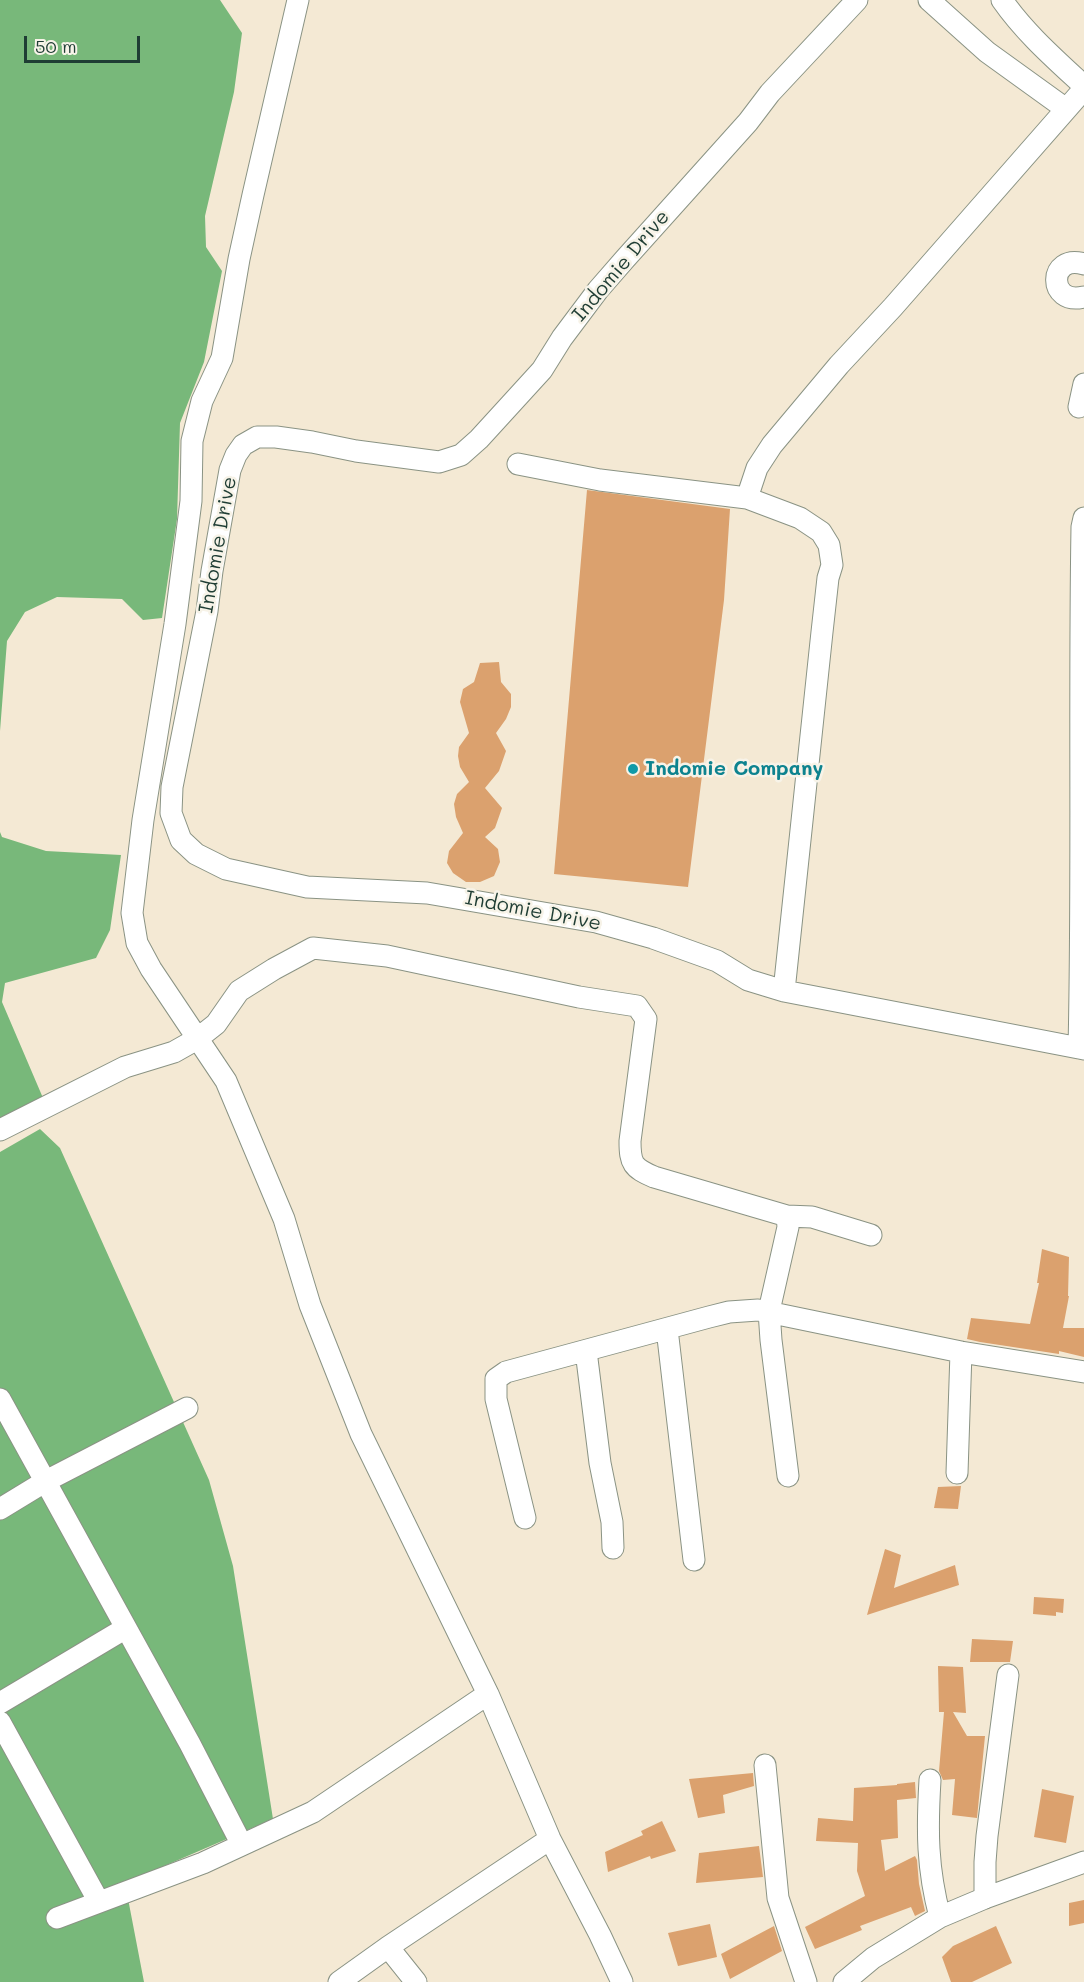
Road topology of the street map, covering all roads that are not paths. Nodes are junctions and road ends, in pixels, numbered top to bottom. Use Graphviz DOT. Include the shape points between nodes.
graph roads {
  1 [pos="298,0"];
  2 [pos="857,0"];
  3 [pos="930,0"];
  4 [pos="1002,0"];
  5 [pos="1084,87"];
  6 [pos="1066,110"];
  7 [pos="1084,264"];
  8 [pos="1084,297"];
  9 [pos="1084,384"];
  10 [pos="1079,407"];
  11 [pos="518,464"];
  12 [pos="747,498"];
  13 [pos="1084,518"];
  14 [pos="784,991"];
  15 [pos="197,1039"];
  16 [pos="1082,1048"];
  17 [pos="0,1130"];
  18 [pos="787,1216"];
  19 [pos="871,1235"];
  20 [pos="769,1311"];
  21 [pos="667,1329"];
  22 [pos="586,1351"];
  23 [pos="961,1352"];
  24 [pos="1084,1372"];
  25 [pos="0,1399"];
  26 [pos="187,1408"];
  27 [pos="957,1473"];
  28 [pos="788,1476"];
  29 [pos="46,1481"];
  30 [pos="0,1509"];
  31 [pos="525,1518"];
  32 [pos="613,1548"];
  33 [pos="693,1560"];
  34 [pos="126,1628"];
  35 [pos="1008,1675"];
  36 [pos="488,1694"];
  37 [pos="0,1703"];
  38 [pos="0,1722"];
  39 [pos="765,1765"];
  40 [pos="930,1780"];
  41 [pos="550,1839"];
  42 [pos="242,1845"];
  43 [pos="1084,1862"];
  44 [pos="985,1898"];
  45 [pos="99,1902"];
  46 [pos="940,1917"];
  47 [pos="57,1918"];
  48 [pos="388,1947"];
  49 [pos="339,1982"];
  50 [pos="416,1982"];
  51 [pos="622,1982"];
  52 [pos="806,1982"];
  53 [pos="844,1982"];
  1 -- 15 [label="street" via="252,195 222,358 202,401 192,441 191,501 132,913 137,943"];
  2 -- 14 [label="street, Indomie Drive" via="598,290 542,370 461,455 439,462 276,437 257,437 243,445 230,470 172,787 171,813 181,840 196,854 226,870 307,887 427,892 596,922 717,961 748,980"];
  3 -- 6 [label="street" via="987,52"];
  4 -- 5 [label="street" via="1012,15"];
  5 -- 6 [label="street"];
  6 -- 12 [label="street" via="839,364 772,446 757,468"];
  7 -- 8 [label="street" via="1066,264 1056,280 1065,296"];
  9 -- 10 [label="street"];
  11 -- 12 [label="street" via="600,480"];
  12 -- 14 [label="street" via="800,518 821,532 830,545 832,565"];
  13 -- 16 [label="street, Indomie Drive"];
  14 -- 16 [label="street, Indomie Drive"];
  15 -- 17 [label="street" via="174,1052 125,1067"];
  15 -- 18 [label="street" via="216,1024 239,991 313,948 387,956 579,997 632,1004 646,1019 630,1141 635,1168"];
  15 -- 36 [label="street" via="226,1081 284,1219 310,1305 361,1434"];
  18 -- 19 [label="street" via="812,1217"];
  18 -- 20 [label="street" via="788,1227"];
  20 -- 21 [label="street" via="729,1312"];
  20 -- 23 [label="street"];
  20 -- 28 [label="street"];
  21 -- 22 [label="street"];
  21 -- 33 [label="street"];
  22 -- 31 [label="street" via="506,1372 496,1379 496,1399"];
  22 -- 32 [label="street"];
  23 -- 24 [label="street"];
  23 -- 27 [label="street"];
  25 -- 29 [label="street"];
  26 -- 29 [label="street"];
  29 -- 30 [label="street"];
  29 -- 34 [label="street"];
  34 -- 37 [label="street"];
  34 -- 42 [label="street"];
  35 -- 44 [label="street" via="986,1844"];
  36 -- 41 [label="street"];
  36 -- 42 [label="street" via="313,1812"];
  38 -- 45 [label="street"];
  39 -- 52 [label="street" via="778,1898"];
  40 -- 46 [label="street" via="928,1843 932,1887"];
  41 -- 48 [label="street"];
  41 -- 51 [label="street"];
  42 -- 45 [label="street"];
  43 -- 44 [label="street"];
  44 -- 46 [label="street"];
  45 -- 47 [label="street"];
  46 -- 53 [label="street" via="873,1958"];
  48 -- 49 [label="street"];
  48 -- 50 [label="street"];
}
